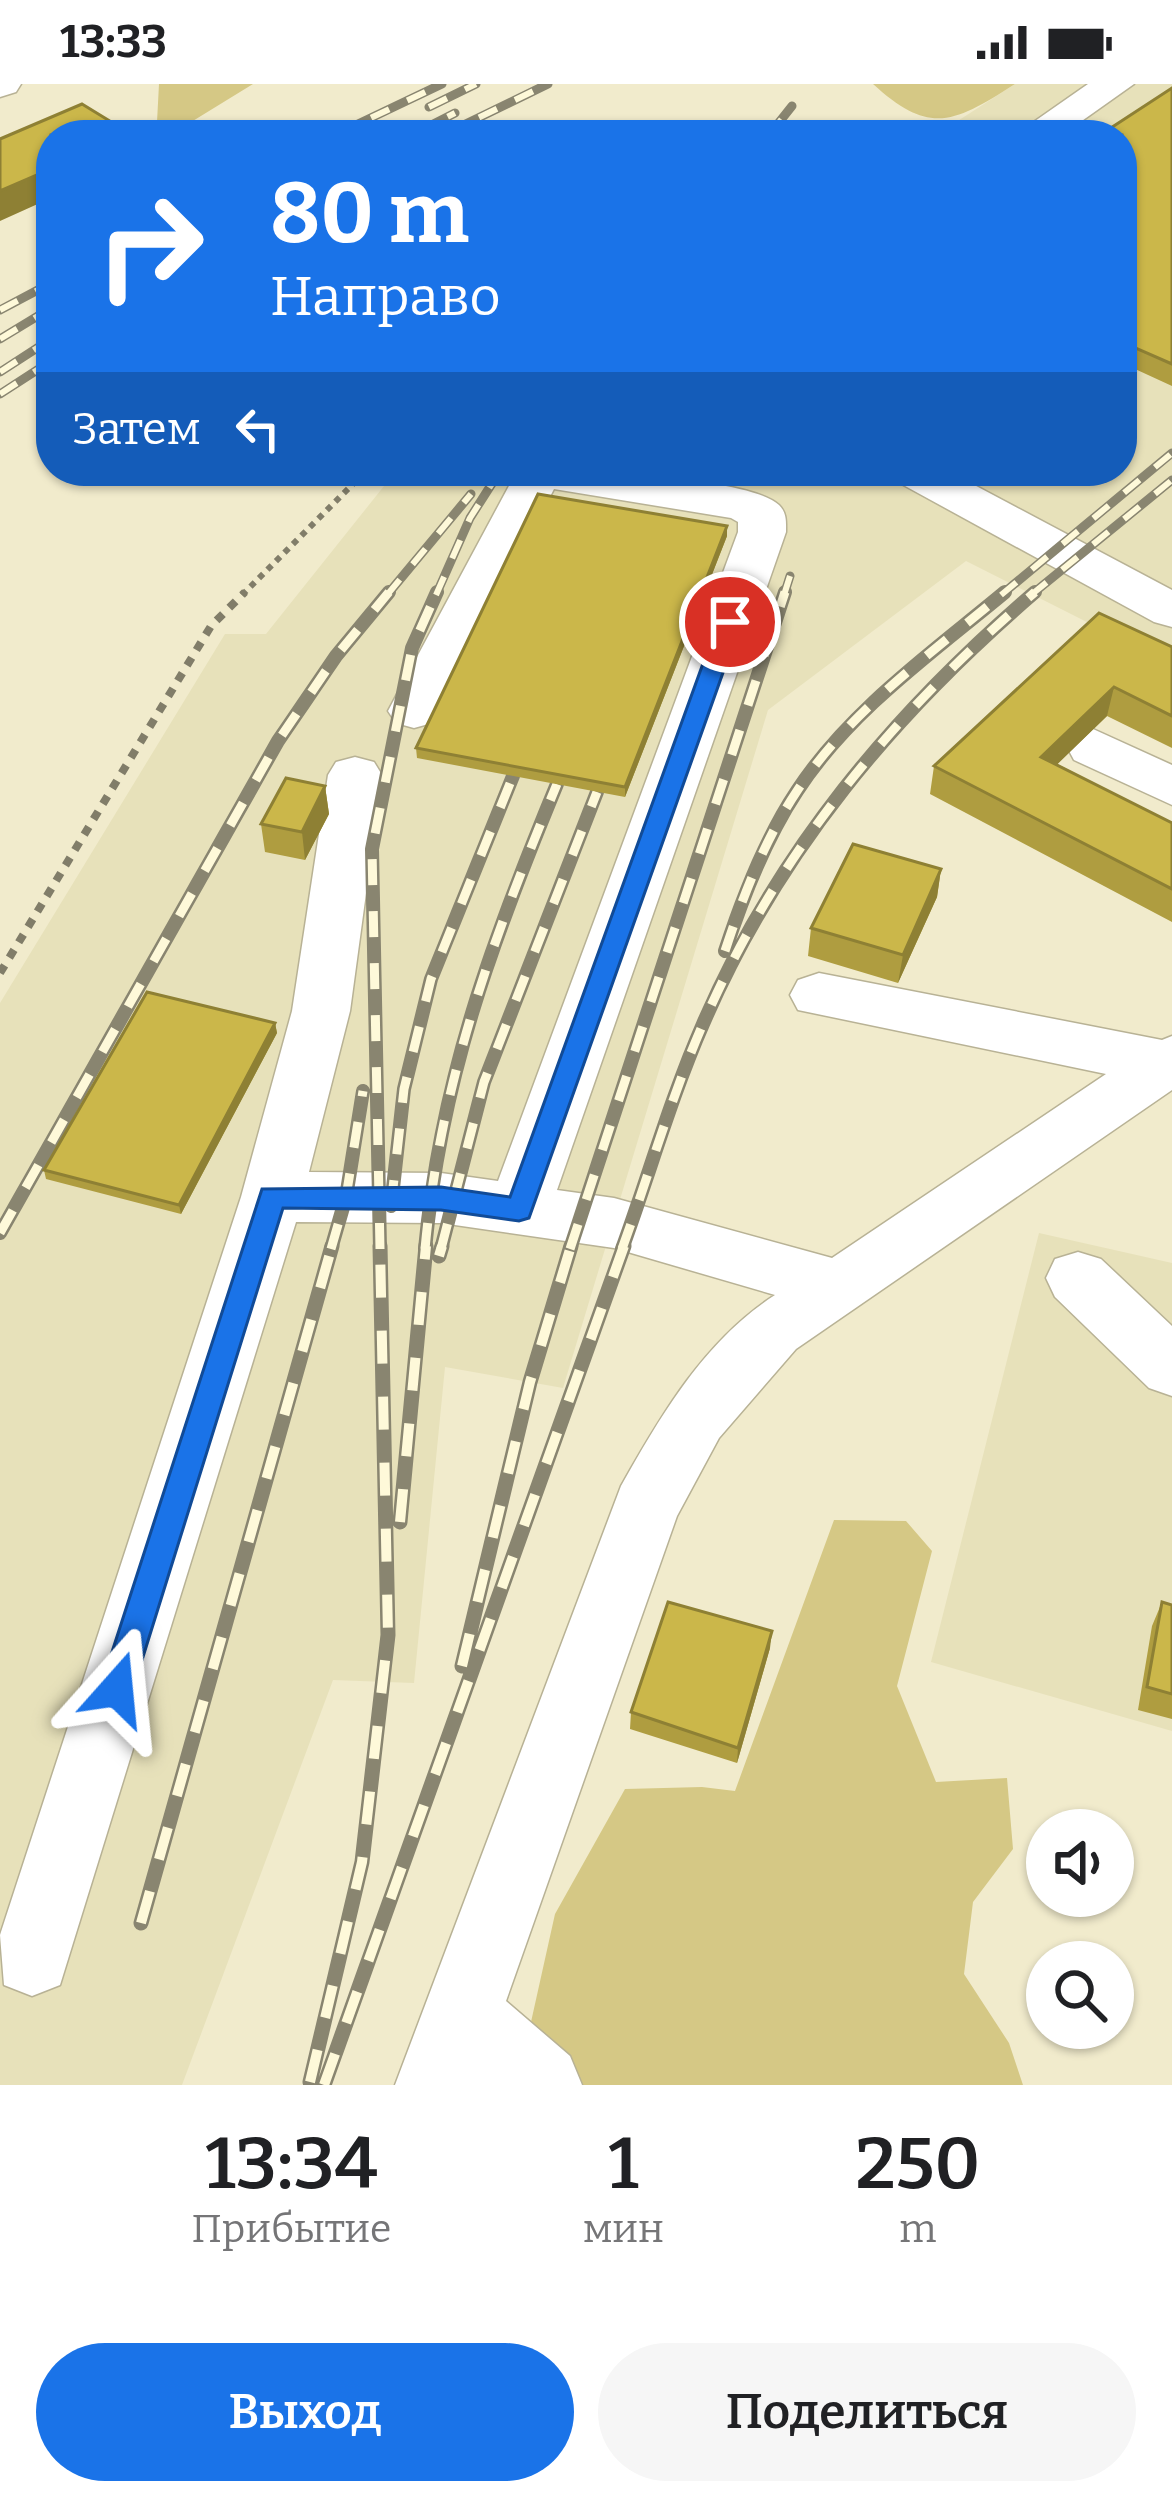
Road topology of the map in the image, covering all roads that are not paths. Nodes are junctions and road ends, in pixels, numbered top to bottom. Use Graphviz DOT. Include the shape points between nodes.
graph roads {
  1 [pos="1115,84"];
  2 [pos="1058,120"];
  3 [pos="532,486"];
  4 [pos="622,486"];
  5 [pos="941,486"];
  6 [pos="1172,611"];
  7 [pos="414,711"];
  8 [pos="1093,747"];
  9 [pos="355,775"];
  10 [pos="1172,787"];
  11 [pos="819,995"];
  12 [pos="1169,1061"];
  13 [pos="272,1197"];
  14 [pos="519,1210"];
  15 [pos="1078,1278"];
  16 [pos="842,1287"];
  17 [pos="1172,1368"];
  18 [pos="32,1957"];
  19 [pos="449,2050"];
  20 [pos="541,2085"];
  1 -- 2 [label="lane"];
  3 -- 7 [label="lane"];
  4 -- 14 [label="lane" via="745,506 762,515 762,532"];
  5 -- 6 [label="lane"];
  8 -- 10 [label="lane"];
  9 -- 13 [label="lane" via="321,1011"];
  11 -- 12 [label="lane"];
  12 -- 16 [label="lane"];
  13 -- 14 [label="lane" via="441,1198"];
  13 -- 18 [label="lane"];
  14 -- 16 [label="lane" via="614,1223"];
  15 -- 17 [label="lane"];
  16 -- 19 [label="lane" via="773,1330 736,1367 695,1418 645,1508"];
  19 -- 20 [label="lane"];
}
